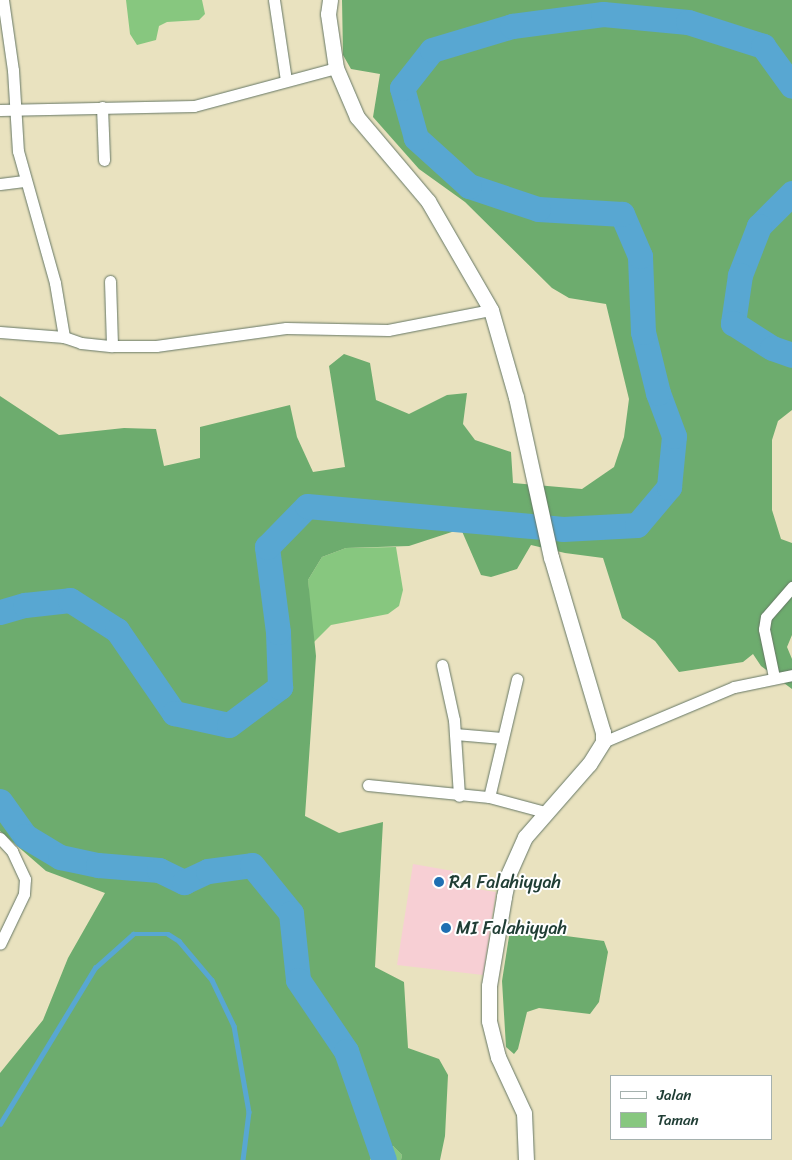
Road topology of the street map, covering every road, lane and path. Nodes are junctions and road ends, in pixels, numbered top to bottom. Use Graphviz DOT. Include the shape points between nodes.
graph roads {
  1 [pos="3,0"];
  2 [pos="274,0"];
  3 [pos="330,0"];
  4 [pos="336,68"];
  5 [pos="286,80"];
  6 [pos="102,107"];
  7 [pos="16,109"];
  8 [pos="0,110"];
  9 [pos="104,160"];
  10 [pos="26,181"];
  11 [pos="0,184"];
  12 [pos="110,281"];
  13 [pos="491,310"];
  14 [pos="0,332"];
  15 [pos="64,337"];
  16 [pos="112,346"];
  17 [pos="792,587"];
  18 [pos="442,665"];
  19 [pos="792,675"];
  20 [pos="774,677"];
  21 [pos="517,679"];
  22 [pos="455,734"];
  23 [pos="502,738"];
  24 [pos="603,742"];
  25 [pos="368,785"];
  26 [pos="459,796"];
  27 [pos="489,797"];
  28 [pos="545,812"];
  29 [pos="0,838"];
  30 [pos="0,944"];
  31 [pos="526,1160"];
  1 -- 7 [label="street"];
  2 -- 5 [label="street"];
  3 -- 4 [label="main road" via="328,14"];
  4 -- 5 [label="street"];
  4 -- 13 [label="main road" via="357,118 428,201"];
  5 -- 6 [label="street" via="194,106"];
  6 -- 7 [label="street"];
  6 -- 9 [label="street"];
  7 -- 8 [label="street"];
  7 -- 10 [label="street" via="18,150"];
  10 -- 11 [label="street"];
  10 -- 15 [label="street" via="55,284"];
  12 -- 16 [label="street"];
  13 -- 16 [label="street" via="388,330 286,328 156,346"];
  13 -- 24 [label="main road" via="516,396 552,557 601,723"];
  14 -- 15 [label="street"];
  15 -- 16 [label="street" via="81,343"];
  17 -- 20 [label="street" via="766,617 764,629"];
  18 -- 22 [label="street"];
  19 -- 20 [label="street"];
  20 -- 24 [label="street" via="693,702"];
  21 -- 23 [label="street"];
  22 -- 23 [label="street"];
  22 -- 26 [label="street"];
  23 -- 27 [label="street"];
  24 -- 28 [label="main road" via="589,764"];
  25 -- 26 [label="street"];
  26 -- 27 [label="street"];
  27 -- 28 [label="street"];
  28 -- 31 [label="main road" via="525,838 509,873 489,986 489,1021 493,1041 524,1113"];
  29 -- 30 [label="street" via="12,851 25,879 24,894"];
}
